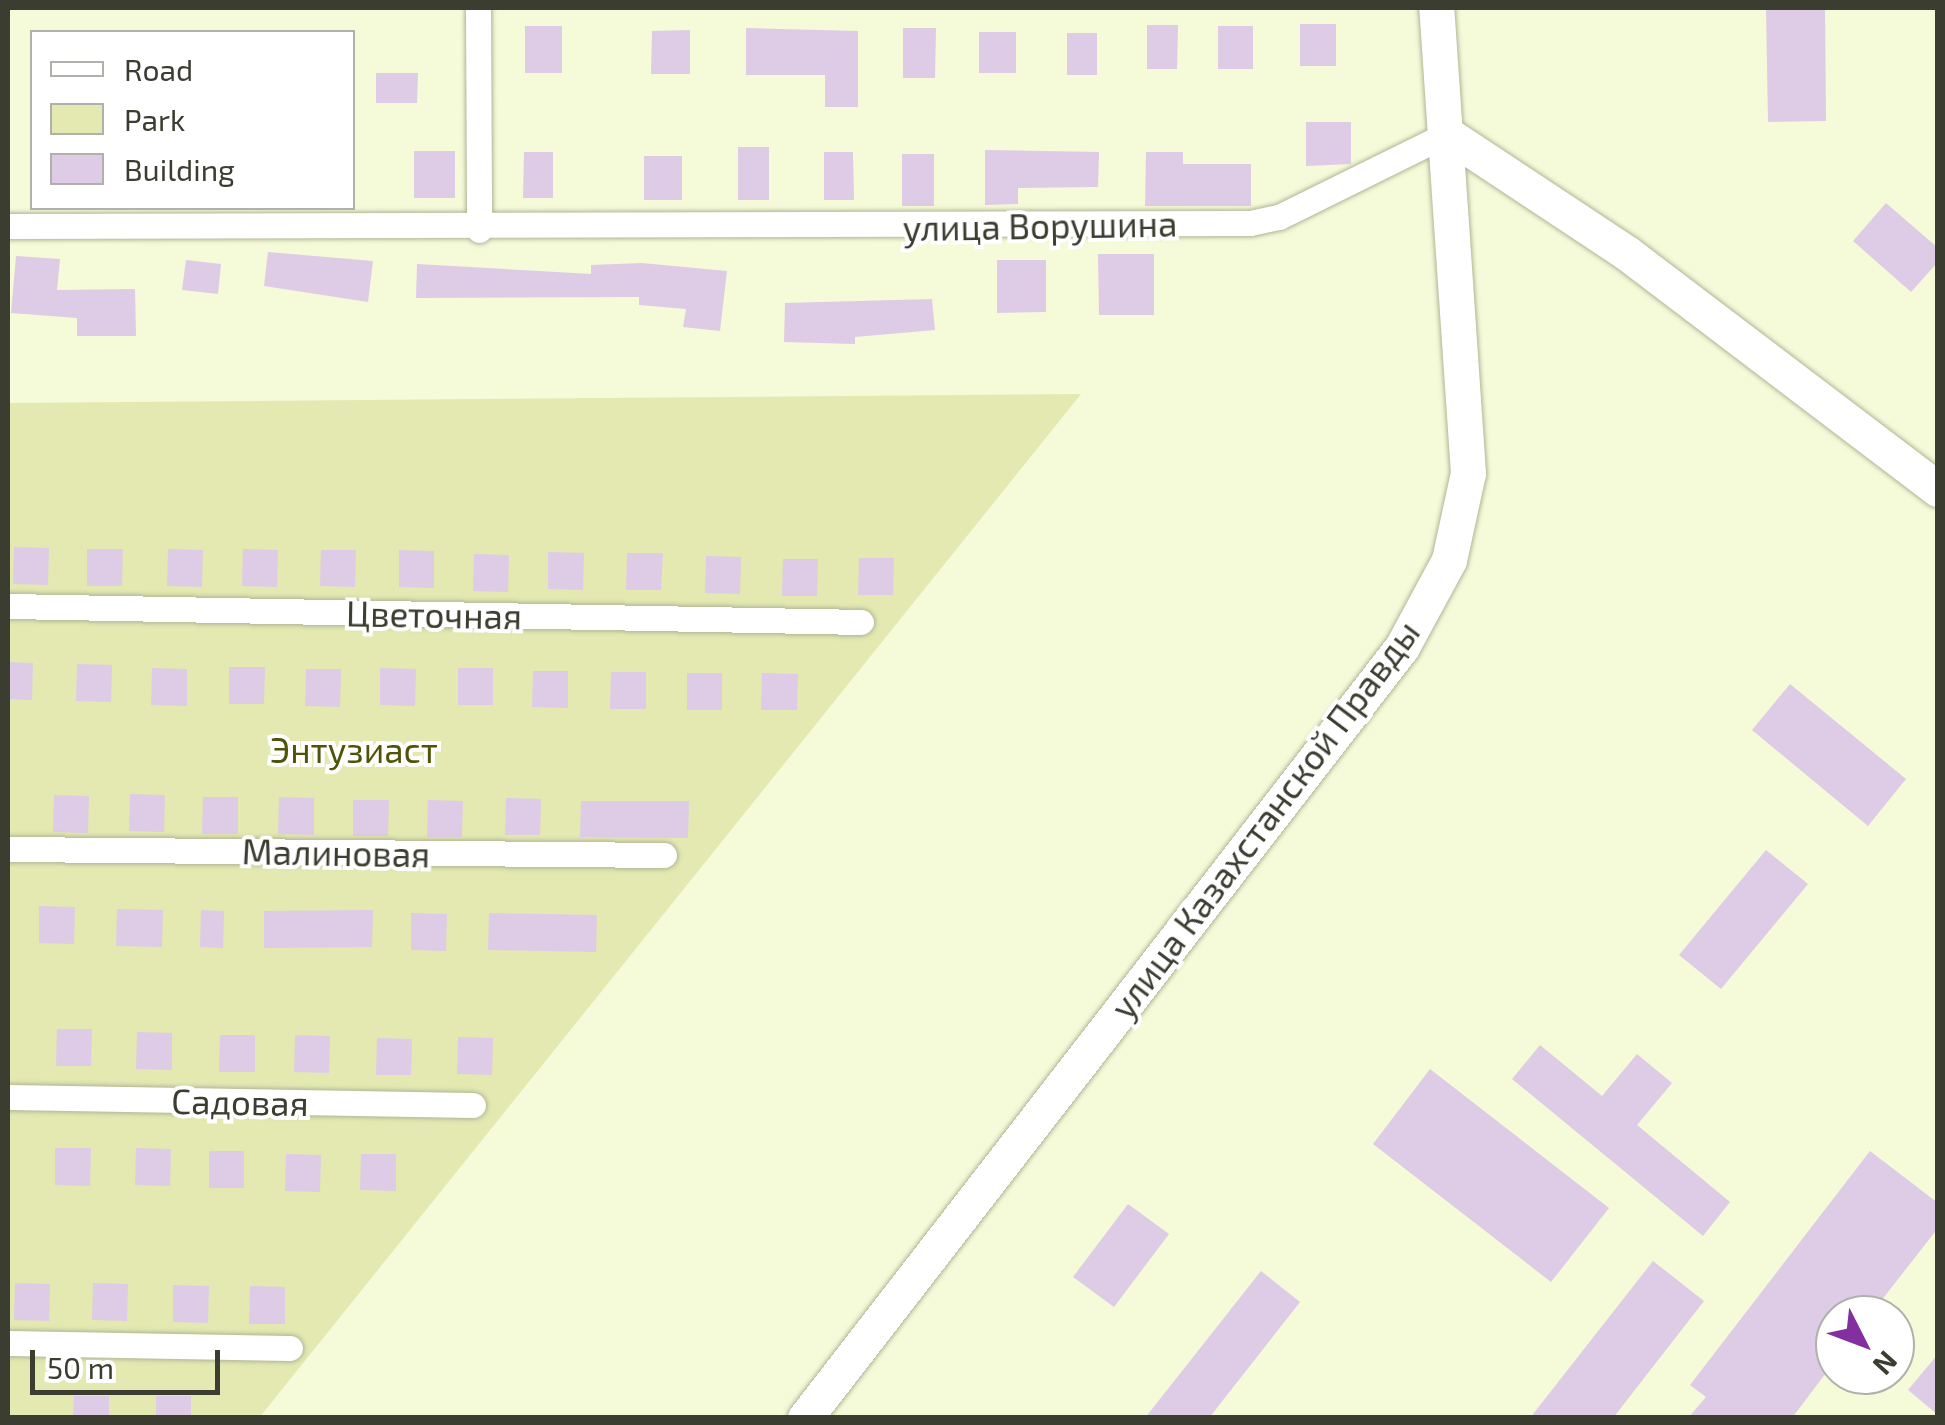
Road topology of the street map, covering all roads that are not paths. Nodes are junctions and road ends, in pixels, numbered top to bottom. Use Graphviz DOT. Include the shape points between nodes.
graph roads {
  1 [pos="478,8"];
  2 [pos="1414,8"];
  3 [pos="1436,8"];
  4 [pos="1447,134"];
  5 [pos="8,226"];
  6 [pos="478,230"];
  7 [pos="1938,489"];
  8 [pos="8,606"];
  9 [pos="861,622"];
  10 [pos="8,848"];
  11 [pos="664,855"];
  12 [pos="8,1096"];
  13 [pos="473,1105"];
  14 [pos="8,1343"];
  15 [pos="290,1348"];
  16 [pos="805,1418"];
  1 -- 6 [label="street"];
  2 -- 3 [label="street"];
  3 -- 4 [label="street, улица Казахстанской Правды"];
  4 -- 6 [label="street, улица Ворушина" via="1279,218 1250,223"];
  4 -- 7 [label="street" via="1628,254"];
  4 -- 16 [label="street, улица Казахстанской Правды" via="1468,473 1448,560 1402,647"];
  5 -- 6 [label="street, улица Ворушина"];
  8 -- 9 [label="street, Цветочная"];
  10 -- 11 [label="street, Малиновая"];
  12 -- 13 [label="street, Садовая"];
  14 -- 15 [label="street"];
}
